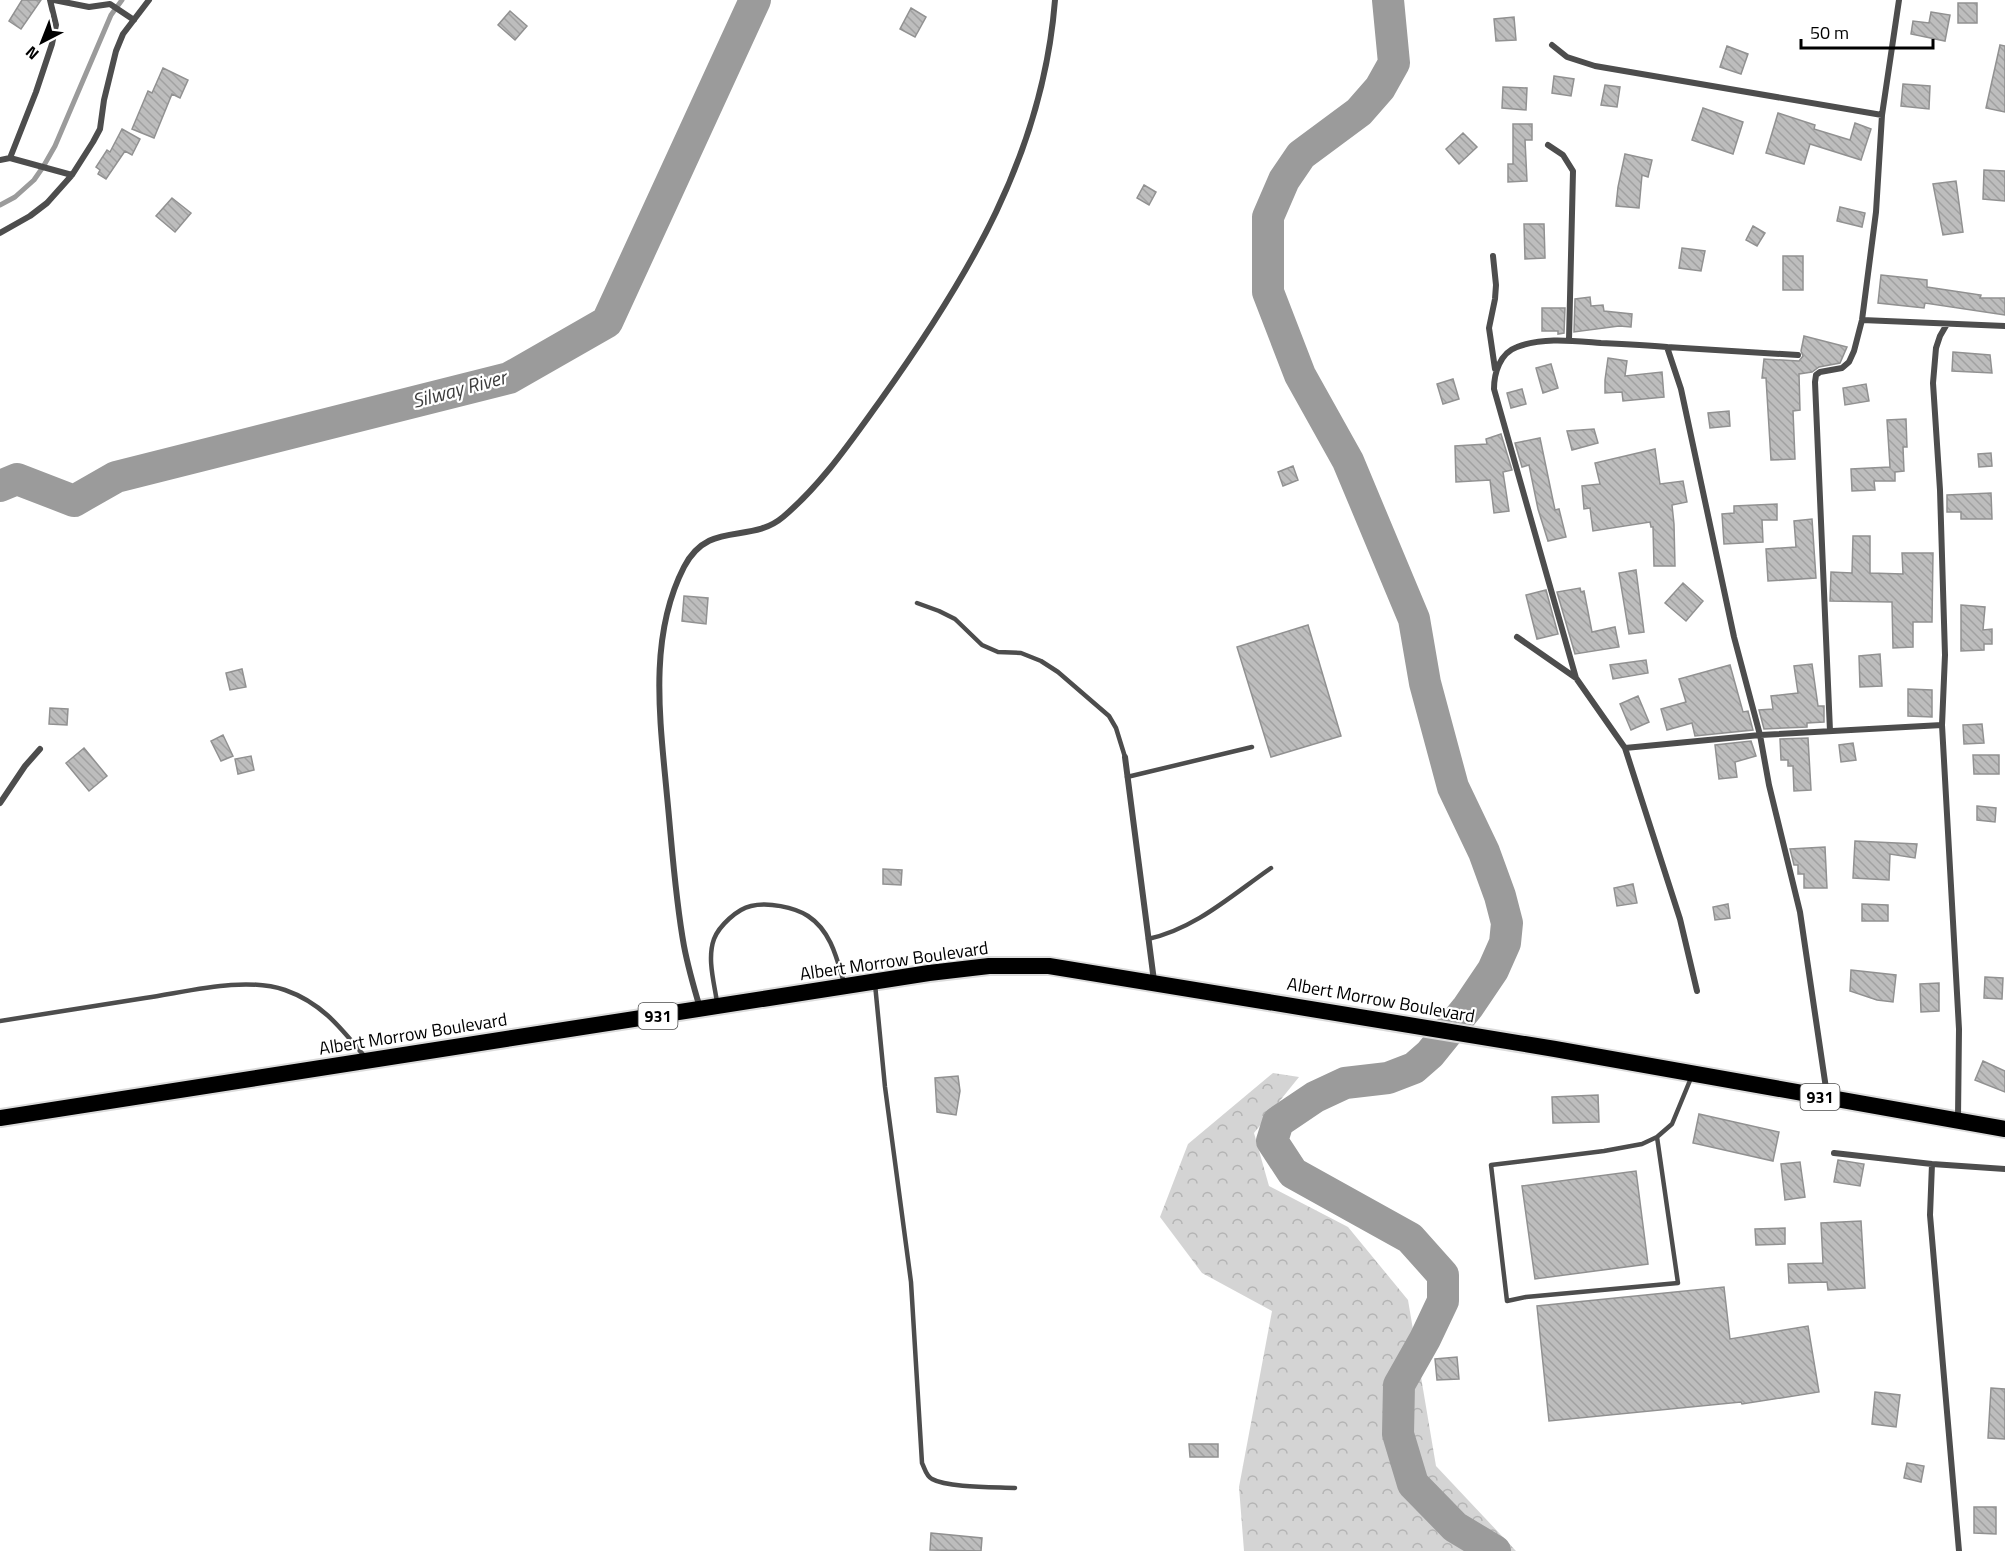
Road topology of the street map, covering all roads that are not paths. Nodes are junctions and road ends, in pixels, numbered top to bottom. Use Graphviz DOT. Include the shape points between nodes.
graph roads {
  1 [pos="52,0"];
  2 [pos="150,0"];
  3 [pos="1055,0"];
  4 [pos="1899,0"];
  5 [pos="134,20"];
  6 [pos="1552,45"];
  7 [pos="1882,115"];
  8 [pos="1548,144"];
  9 [pos="10,158"];
  10 [pos="0,160"];
  11 [pos="72,175"];
  12 [pos="0,233"];
  13 [pos="1492,256"];
  14 [pos="1862,320"];
  15 [pos="1947,324"];
  16 [pos="2005,326"];
  17 [pos="1569,340"];
  18 [pos="1667,347"];
  19 [pos="1798,355"];
  20 [pos="1496,369"];
  21 [pos="916,603"];
  22 [pos="1517,637"];
  23 [pos="1576,678"];
  24 [pos="1942,725"];
  25 [pos="1830,731"];
  26 [pos="1760,735"];
  27 [pos="1252,747"];
  28 [pos="1625,748"];
  29 [pos="40,749"];
  30 [pos="1125,757"];
  31 [pos="1127,777"];
  32 [pos="0,803"];
  33 [pos="1270,868"];
  34 [pos="1148,939"];
  35 [pos="875,981"];
  36 [pos="1154,982"];
  37 [pos="845,986"];
  38 [pos="1697,991"];
  39 [pos="717,1006"];
  40 [pos="700,1009"];
  41 [pos="0,1021"];
  42 [pos="368,1061"];
  43 [pos="1692,1074"];
  44 [pos="1827,1098"];
  45 [pos="0,1118"];
  46 [pos="1958,1122"];
  47 [pos="2005,1129"];
  48 [pos="1657,1137"];
  49 [pos="1834,1153"];
  50 [pos="1932,1164"];
  51 [pos="2005,1169"];
  52 [pos="1016,1488"];
  53 [pos="1959,1551"];
  1 -- 5 [label="street" via="89,7 110,4"];
  1 -- 9 [label="street" via="56,25 52,44"];
  2 -- 5 [label="street"];
  3 -- 40 [label="street" via="1036,107 1018,164 981,243 907,363 843,452 782,518 765,528 716,536 702,544 686,563 675,587 659,666 661,724 684,946"];
  4 -- 7 [label="street"];
  5 -- 11 [label="street" via="123,34 111,66 100,129"];
  6 -- 7 [label="street" via="1567,57 1595,66"];
  7 -- 14 [label="street" via="1876,212"];
  8 -- 17 [label="street" via="1568,160 1573,171"];
  9 -- 10 [label="street"];
  9 -- 11 [label="street"];
  11 -- 12 [label="street" via="47,203"];
  13 -- 20 [label="street" via="1496,299 1489,328"];
  14 -- 15 [label="street"];
  14 -- 25 [label="street" via="1849,362 1842,368 1820,372 1815,382"];
  15 -- 16 [label="street"];
  15 -- 24 [label="street" via="1936,348 1933,383 1940,490"];
  17 -- 18 [label="street"];
  17 -- 20 [label="street" via="1515,347"];
  18 -- 19 [label="street"];
  18 -- 26 [label="street" via="1681,389 1734,637"];
  20 -- 23 [label="street" via="1494,389"];
  21 -- 30 [label="lane" via="955,619 982,645 998,652 1021,652 1058,672 1109,716"];
  22 -- 23 [label="street"];
  23 -- 28 [label="street"];
  24 -- 25 [label="street"];
  24 -- 46 [label="street" via="1959,1029"];
  25 -- 26 [label="street"];
  26 -- 28 [label="street"];
  26 -- 44 [label="street" via="1800,912"];
  27 -- 31 [label="lane"];
  28 -- 38 [label="street" via="1680,919"];
  29 -- 32 [label="street"];
  30 -- 31 [label="street"];
  31 -- 34 [label="street"];
  33 -- 34 [label="lane" via="1186,927"];
  34 -- 36 [label="street"];
  35 -- 36 [label="highway, Albert Morrow Boulevard / 931" via="989,966 1049,966"];
  35 -- 37 [label="highway, Albert Morrow Boulevard / 931"];
  35 -- 52 [label="lane" via="911,1282 922,1463 926,1474 940,1481"];
  36 -- 43 [label="highway, Albert Morrow Boulevard / 931"];
  37 -- 39 [label="highway, Albert Morrow Boulevard / 931"];
  37 -- 39 [label="lane" via="832,942 810,917 786,906 750,906 730,918 715,937 711,957"];
  39 -- 40 [label="highway, Albert Morrow Boulevard / 931"];
  40 -- 42 [label="highway, Albert Morrow Boulevard / 931"];
  41 -- 42 [label="lane" via="219,987 259,985 285,990 325,1012"];
  42 -- 45 [label="highway, Albert Morrow Boulevard / 931"];
  43 -- 44 [label="highway, Albert Morrow Boulevard / 931"];
  43 -- 48 [label="lane" via="1672,1124"];
  44 -- 46 [label="highway, Albert Morrow Boulevard / 931"];
  46 -- 47 [label="highway, Albert Morrow Boulevard / 931"];
  48 -- 48 [label="lane" via="1678,1283 1507,1301 1491,1165 1604,1151"];
  49 -- 50 [label="street"];
  50 -- 51 [label="street"];
  50 -- 53 [label="street" via="1930,1215"];
}
